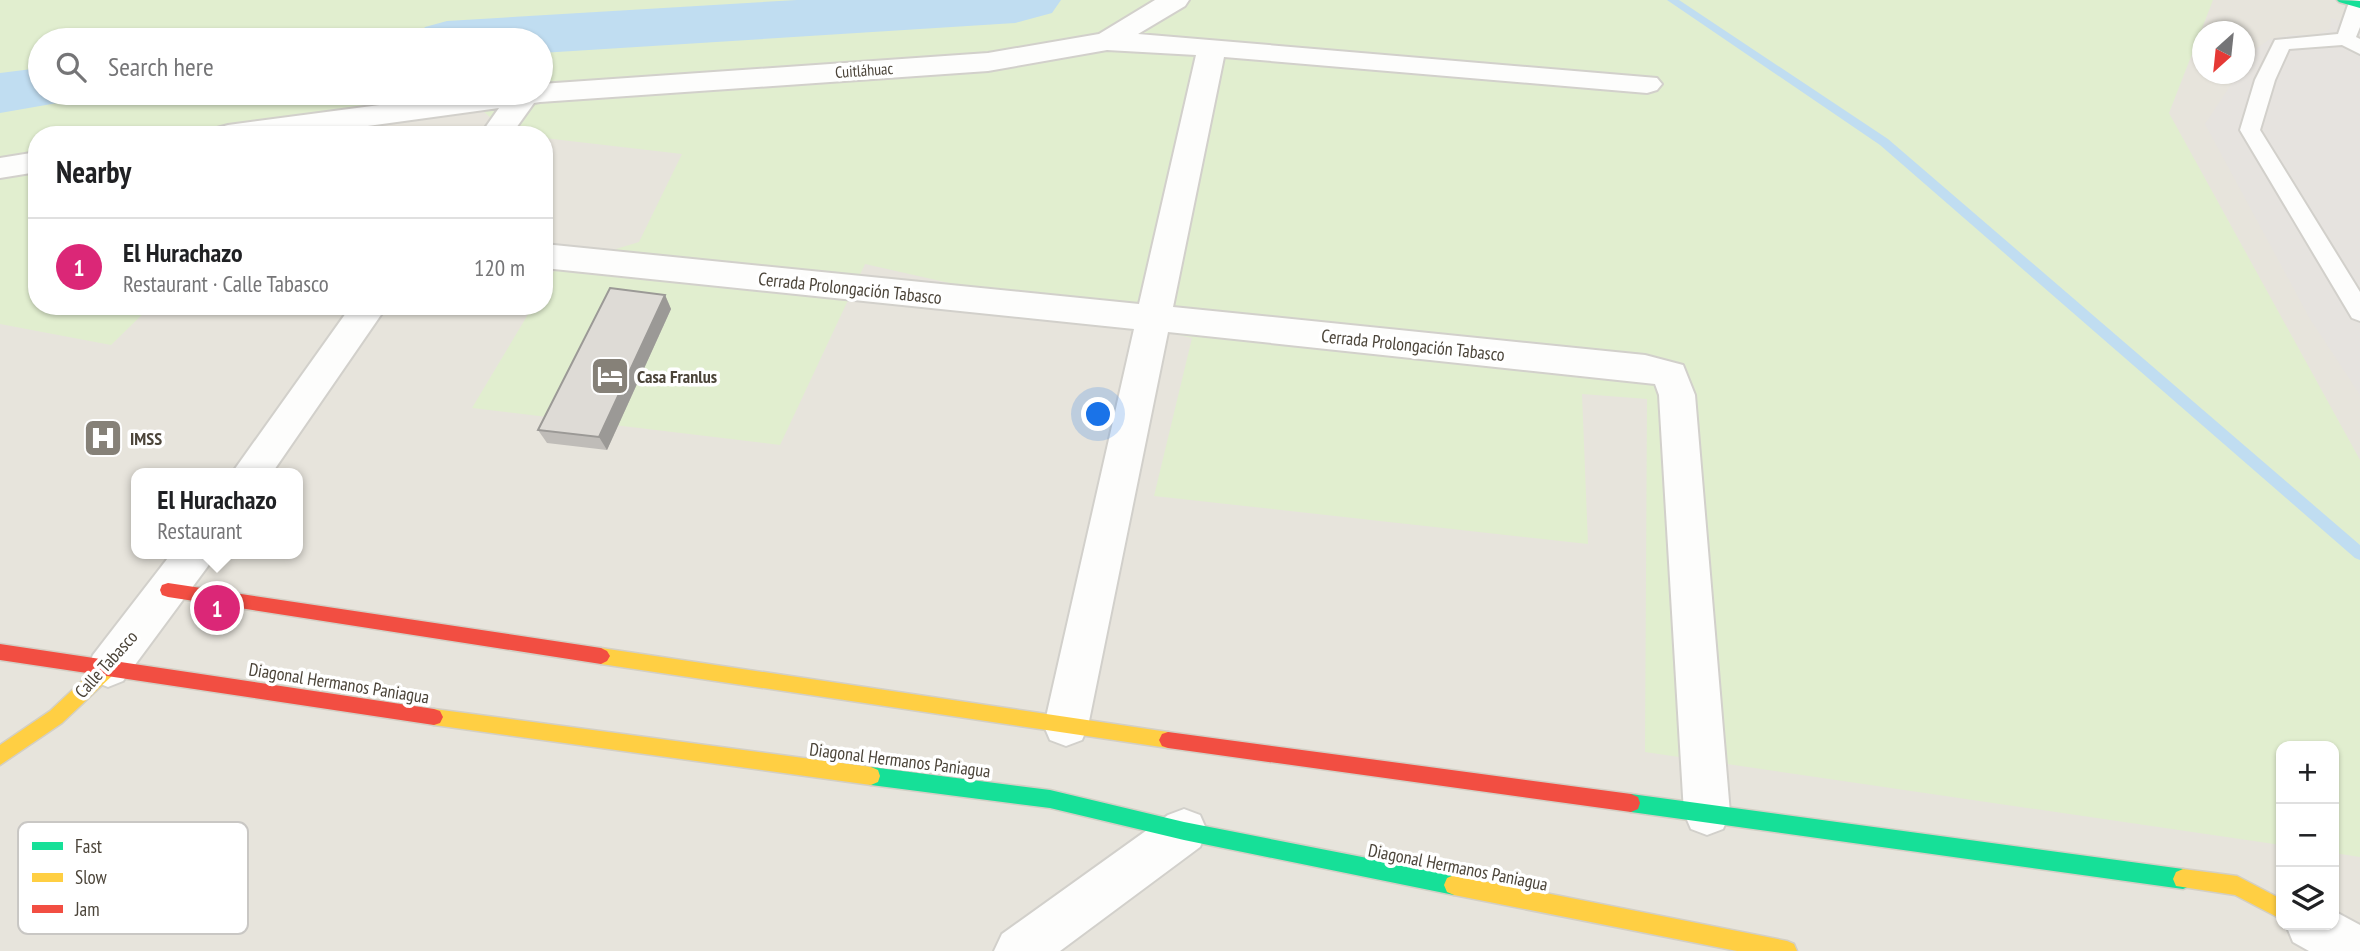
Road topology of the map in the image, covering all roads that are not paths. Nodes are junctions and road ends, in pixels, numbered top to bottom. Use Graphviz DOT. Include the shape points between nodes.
graph roads {
  1 [pos="1175,0"];
  2 [pos="2354,3"];
  3 [pos="1107,41"];
  4 [pos="2353,43"];
  5 [pos="1212,47"];
  6 [pos="1647,84"];
  7 [pos="553,92"];
  8 [pos="445,105"];
  9 [pos="517,105"];
  10 [pos="293,126"];
  11 [pos="502,126"];
  12 [pos="28,163"];
  13 [pos="0,168"];
  14 [pos="553,257"];
  15 [pos="2360,312"];
  16 [pos="364,315"];
  17 [pos="1155,320"];
  18 [pos="255,468"];
  19 [pos="190,559"];
  20 [pos="168,590"];
  21 [pos="0,652"];
  22 [pos="108,668"];
  23 [pos="1066,726"];
  24 [pos="0,756"];
  25 [pos="1707,813"];
  26 [pos="1184,831"];
  27 [pos="2276,906"];
  28 [pos="2319,930"];
  29 [pos="1770,950"];
  30 [pos="1018,951"];
  31 [pos="2359,951"];
  1 -- 3 [label="street, Cuitláhuac"];
  2 -- 4 [label="lane"];
  3 -- 5 [label="street"];
  3 -- 7 [label="street, Cuitláhuac" via="989,62"];
  4 -- 15 [label="lane" via="2282,44 2264,80 2250,130"];
  5 -- 6 [label="street"];
  5 -- 17 [label="street"];
  8 -- 10 [label="street, Cuitláhuac"];
  9 -- 11 [label="street"];
  12 -- 13 [label="street"];
  14 -- 17 [label="street, Cerrada Prolongación Tabasco"];
  16 -- 18 [label="street"];
  17 -- 23 [label="street"];
  17 -- 25 [label="street, Cerrada Prolongación Tabasco" via="1670,374 1677,395"];
  19 -- 20 [label="street, Calle Tabasco"];
  20 -- 22 [label="street, Calle Tabasco"];
  20 -- 23 [label="street"];
  21 -- 22 [label="street, Diagonal Hermanos Paniagua"];
  22 -- 24 [label="street, Calle Tabasco" via="56,717"];
  22 -- 26 [label="street, Diagonal Hermanos Paniagua" via="533,732 1049,799"];
  23 -- 25 [label="street"];
  25 -- 27 [label="street" via="2237,886"];
  26 -- 29 [label="street, Diagonal Hermanos Paniagua"];
  26 -- 30 [label="street"];
  28 -- 31 [label="street"];
}
